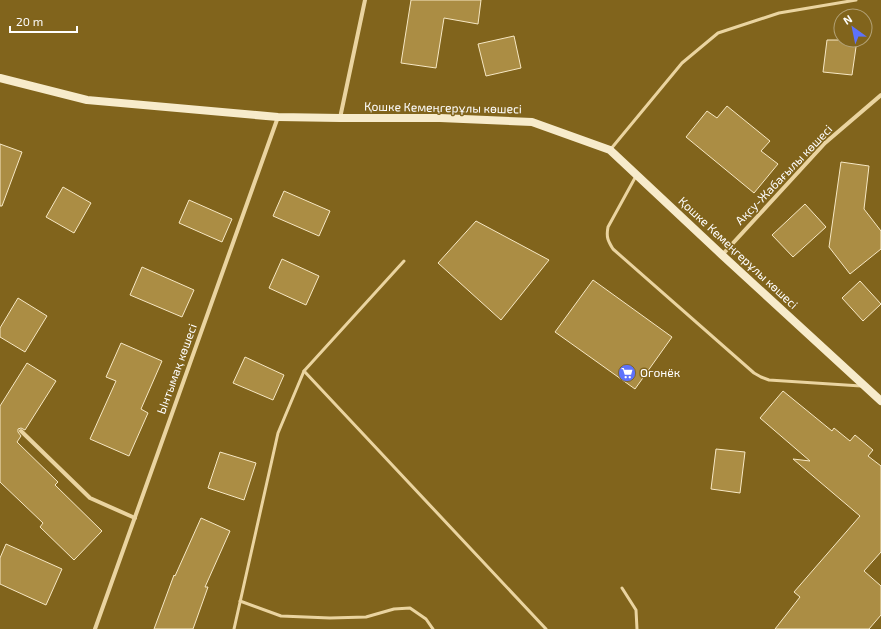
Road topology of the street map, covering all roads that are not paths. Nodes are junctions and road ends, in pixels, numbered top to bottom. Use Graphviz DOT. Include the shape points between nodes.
graph roads {
  1 [pos="365,0"];
  2 [pos="856,0"];
  3 [pos="0,78"];
  4 [pos="881,95"];
  5 [pos="278,117"];
  6 [pos="340,118"];
  7 [pos="610,150"];
  8 [pos="637,175"];
  9 [pos="722,255"];
  10 [pos="404,260"];
  11 [pos="304,371"];
  12 [pos="865,386"];
  13 [pos="881,401"];
  14 [pos="21,431"];
  15 [pos="135,518"];
  16 [pos="622,588"];
  17 [pos="240,601"];
  18 [pos="96,629"];
  19 [pos="234,629"];
  20 [pos="433,629"];
  21 [pos="546,629"];
  22 [pos="637,629"];
  1 -- 6 [label="street"];
  2 -- 7 [label="lane" via="779,13 718,33 682,63"];
  3 -- 5 [label="street, Қошке Кемеңгерұлы көшесі" via="87,100"];
  4 -- 9 [label="street, Ақсу-Жабағылы көшесі" via="825,143"];
  5 -- 6 [label="street, Қошке Кемеңгерұлы көшесі"];
  5 -- 15 [label="street, Ынтымақ көшесі"];
  6 -- 7 [label="street, Қошке Кемеңгерұлы көшесі" via="440,118 532,122"];
  7 -- 8 [label="street, Қошке Кемеңгерұлы көшесі"];
  8 -- 9 [label="street, Қошке Кемеңгерұлы көшесі"];
  8 -- 12 [label="lane" via="608,227 609,242 614,249 761,377 769,380"];
  9 -- 12 [label="street, Қошке Кемеңгерұлы көшесі"];
  10 -- 11 [label="lane"];
  11 -- 17 [label="lane" via="278,433"];
  11 -- 21 [label="lane"];
  12 -- 13 [label="street, Қошке Кемеңгерұлы көшесі"];
  14 -- 15 [label="street" via="90,498"];
  15 -- 18 [label="street, Ынтымақ көшесі"];
  16 -- 22 [label="lane" via="636,610"];
  17 -- 19 [label="lane"];
  17 -- 20 [label="lane" via="281,616 366,617 394,609 410,608 426,619"];
}
